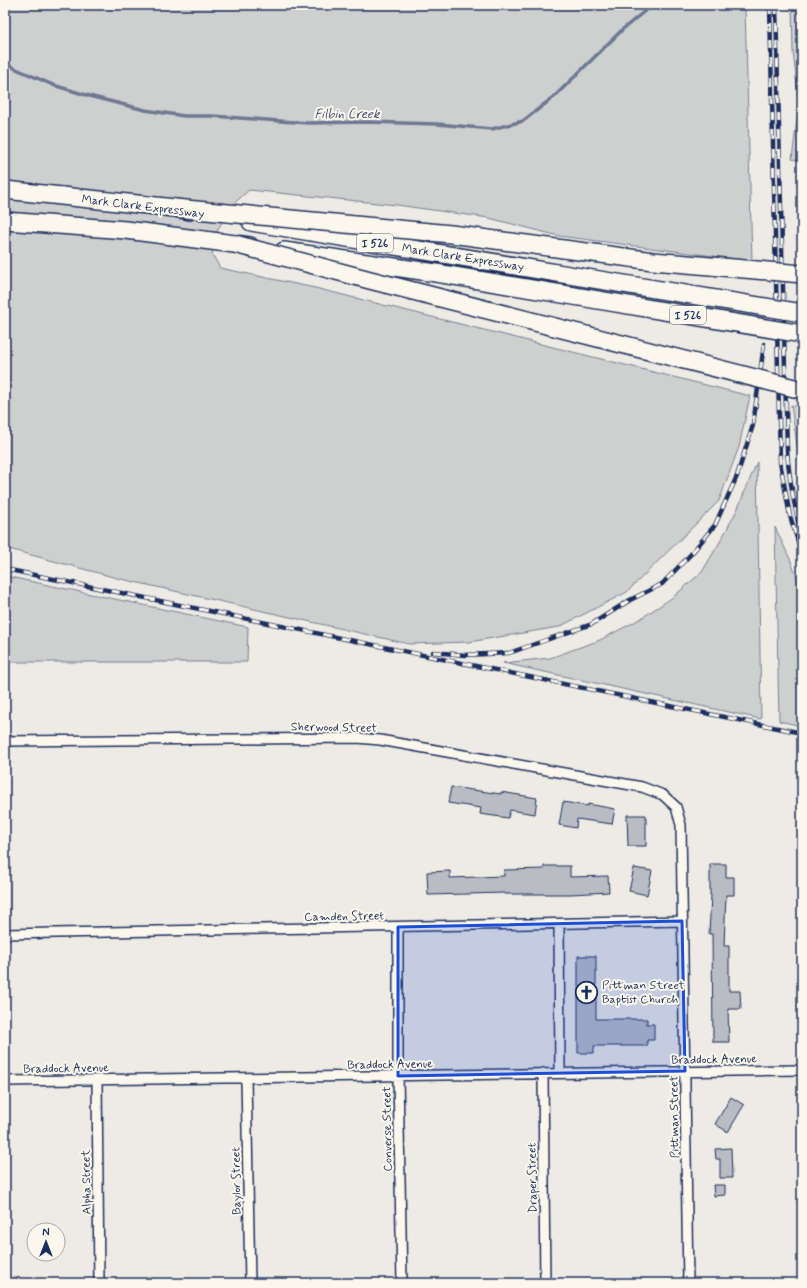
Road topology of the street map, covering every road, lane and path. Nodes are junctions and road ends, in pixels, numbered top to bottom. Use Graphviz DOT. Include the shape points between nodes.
graph roads {
  1 [pos="5,190"];
  2 [pos="175,208"];
  3 [pos="5,221"];
  4 [pos="235,244"];
  5 [pos="802,274"];
  6 [pos="802,314"];
  7 [pos="802,334"];
  8 [pos="802,390"];
  9 [pos="5,741"];
  10 [pos="676,807"];
  11 [pos="682,922"];
  12 [pos="559,924"];
  13 [pos="398,927"];
  14 [pos="5,934"];
  15 [pos="802,1070"];
  16 [pos="685,1072"];
  17 [pos="543,1073"];
  18 [pos="560,1073"];
  19 [pos="398,1076"];
  20 [pos="246,1078"];
  21 [pos="97,1080"];
  22 [pos="5,1081"];
  23 [pos="99,1283"];
  24 [pos="250,1283"];
  25 [pos="402,1283"];
  26 [pos="545,1283"];
  27 [pos="688,1283"];
  1 -- 2 [label="highway, Mark Clark Expressway / I 526"];
  2 -- 5 [label="highway, bridge" via="451,234 653,261"];
  2 -- 6 [label="highway, Mark Clark Expressway / I 526, bridge"];
  3 -- 4 [label="highway, Mark Clark Expressway / I 526" via="126,230"];
  4 -- 7 [label="highway, Mark Clark Expressway / I 526, bridge" via="508,284"];
  4 -- 8 [label="highway, bridge"];
  9 -- 10 [label="street, Sherwood Street" via="349,738 380,740 642,787 663,795"];
  10 -- 11 [label="street, Pittman Street" via="681,825"];
  11 -- 12 [label="street, Camden Street"];
  11 -- 16 [label="street, Pittman Street"];
  12 -- 13 [label="street, Camden Street"];
  12 -- 18 [label="street"];
  13 -- 14 [label="street, Camden Street"];
  13 -- 19 [label="street, Converse Street"];
  15 -- 16 [label="street, Braddock Avenue"];
  16 -- 18 [label="street, Braddock Avenue"];
  16 -- 27 [label="street, Pittman Street"];
  17 -- 18 [label="street, Braddock Avenue"];
  17 -- 19 [label="street, Braddock Avenue"];
  17 -- 26 [label="street, Draper Street"];
  19 -- 20 [label="street, Braddock Avenue"];
  19 -- 25 [label="street, Converse Street"];
  20 -- 21 [label="street, Braddock Avenue"];
  20 -- 24 [label="street, Baylor Street"];
  21 -- 22 [label="street, Braddock Avenue"];
  21 -- 23 [label="street, Alpha Street"];
}
